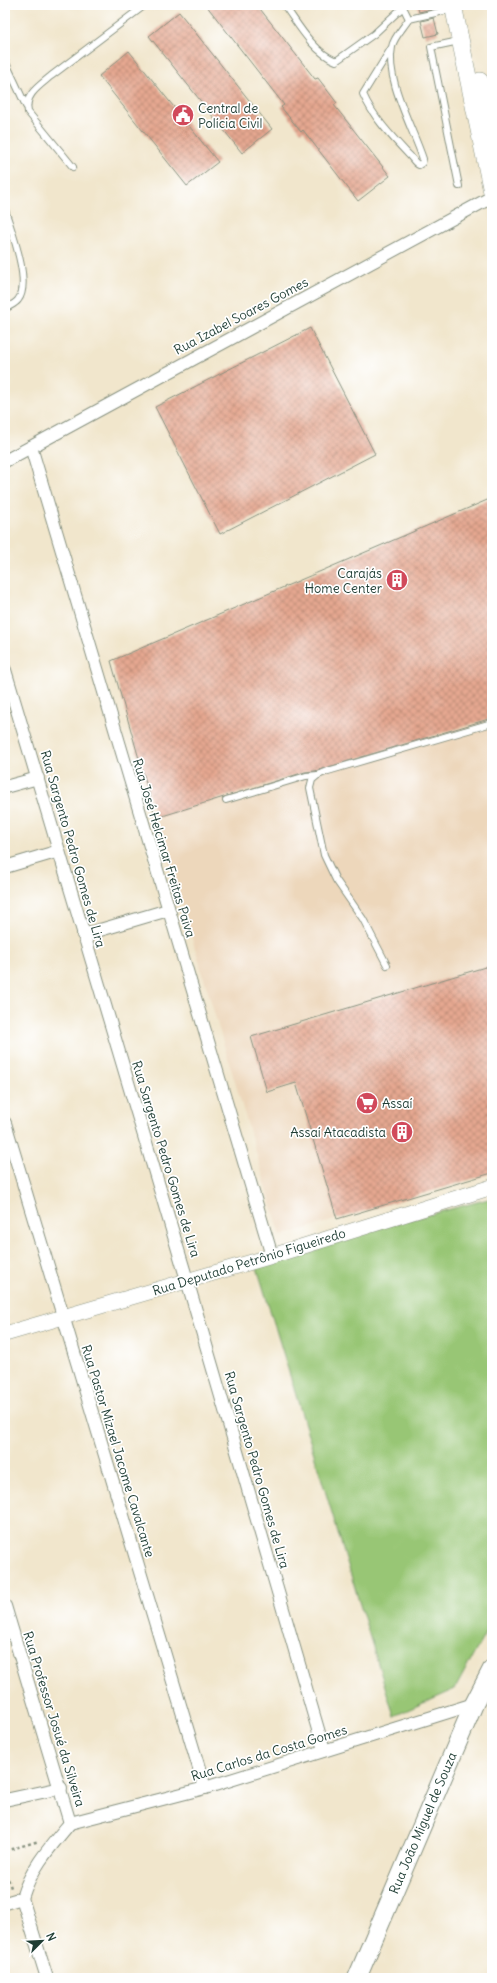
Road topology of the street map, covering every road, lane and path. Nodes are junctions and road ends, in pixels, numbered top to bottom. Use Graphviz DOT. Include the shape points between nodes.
graph roads {
  1 [pos="145,5"];
  2 [pos="284,5"];
  3 [pos="403,6"];
  4 [pos="456,6"];
  5 [pos="409,19"];
  6 [pos="460,41"];
  7 [pos="392,46"];
  8 [pos="5,61"];
  9 [pos="26,106"];
  10 [pos="492,127"];
  11 [pos="73,167"];
  12 [pos="459,186"];
  13 [pos="492,192"];
  14 [pos="492,197"];
  15 [pos="5,210"];
  16 [pos="5,309"];
  17 [pos="31,447"];
  18 [pos="5,461"];
  19 [pos="5,670"];
  20 [pos="10,706"];
  21 [pos="492,723"];
  22 [pos="318,775"];
  23 [pos="38,778"];
  24 [pos="5,787"];
  25 [pos="226,800"];
  26 [pos="59,851"];
  27 [pos="5,867"];
  28 [pos="168,910"];
  29 [pos="83,935"];
  30 [pos="387,965"];
  31 [pos="5,1123"];
  32 [pos="492,1187"];
  33 [pos="272,1256"];
  34 [pos="188,1280"];
  35 [pos="63,1318"];
  36 [pos="5,1334"];
  37 [pos="5,1606"];
  38 [pos="492,1671"];
  39 [pos="474,1704"];
  40 [pos="324,1750"];
  41 [pos="61,1788"];
  42 [pos="204,1788"];
  43 [pos="5,1800"];
  44 [pos="70,1823"];
  45 [pos="60,1835"];
  46 [pos="5,1851"];
  47 [pos="22,1898"];
  48 [pos="5,1903"];
  49 [pos="46,1978"];
  50 [pos="357,1978"];
  1 -- 9 [label="lane" via="41,84 28,98"];
  2 -- 3 [label="lane" via="311,41 326,57 336,61 374,34"];
  3 -- 5 [label="lane"];
  4 -- 5 [label="lane"];
  4 -- 6 [label="main road"];
  4 -- 10 [label="main road"];
  5 -- 7 [label="lane"];
  6 -- 12 [label="lane" via="431,47"];
  6 -- 13 [label="main road"];
  7 -- 7 [label="lane" via="394,80 400,103 423,158 419,165 384,127 368,106 363,94"];
  8 -- 9 [label="lane"];
  9 -- 11 [label="lane" via="33,120"];
  14 -- 17 [label="street, Rua Izabel Soares Gomes"];
  15 -- 16 [label="lane" via="21,267 22,290 18,300"];
  17 -- 18 [label="street, Rua Izabel Soares Gomes"];
  17 -- 28 [label="street, Rua José Helcimar Freitas Paiva"];
  19 -- 20 [label="street, Rua Sargento Pedro Gomes de Lira"];
  20 -- 23 [label="street, Rua Sargento Pedro Gomes de Lira"];
  21 -- 22 [label="lane"];
  22 -- 25 [label="lane" via="306,776"];
  22 -- 30 [label="lane" via="312,780 310,788 324,855 336,880 363,919"];
  23 -- 24 [label="street"];
  23 -- 26 [label="street, Rua Sargento Pedro Gomes de Lira"];
  26 -- 27 [label="street"];
  26 -- 29 [label="street, Rua Sargento Pedro Gomes de Lira"];
  28 -- 29 [label="street"];
  28 -- 33 [label="street, Rua José Helcimar Freitas Paiva"];
  29 -- 34 [label="street, Rua Sargento Pedro Gomes de Lira"];
  31 -- 35 [label="street, Rua Pastor Mizael Jacome Cavalcante"];
  32 -- 33 [label="street, Rua Deputado Petrônio Figueiredo"];
  33 -- 34 [label="street, Rua Deputado Petrônio Figueiredo"];
  34 -- 35 [label="street, Rua Deputado Petrônio Figueiredo"];
  34 -- 40 [label="street, Rua Sargento Pedro Gomes de Lira"];
  35 -- 36 [label="street, Rua Deputado Petrônio Figueiredo"];
  35 -- 42 [label="street, Rua Pastor Mizael Jacome Cavalcante"];
  37 -- 41 [label="street, Rua Professor Josué da Silveira"];
  38 -- 39 [label="main road, Rua João Miguel de Souza"];
  39 -- 40 [label="street, Rua Carlos da Costa Gomes"];
  39 -- 50 [label="main road, Rua João Miguel de Souza"];
  40 -- 42 [label="street, Rua Carlos da Costa Gomes"];
  41 -- 43 [label="street"];
  41 -- 44 [label="street, Rua Professor Josué da Silveira"];
  42 -- 44 [label="street, Rua Carlos da Costa Gomes"];
  44 -- 45 [label="street, Rua Professor Josué da Silveira"];
  45 -- 46 [label="path"];
  45 -- 47 [label="street, Rua Professor Josué da Silveira" via="34,1867"];
  47 -- 48 [label="street"];
  47 -- 49 [label="street"];
}
